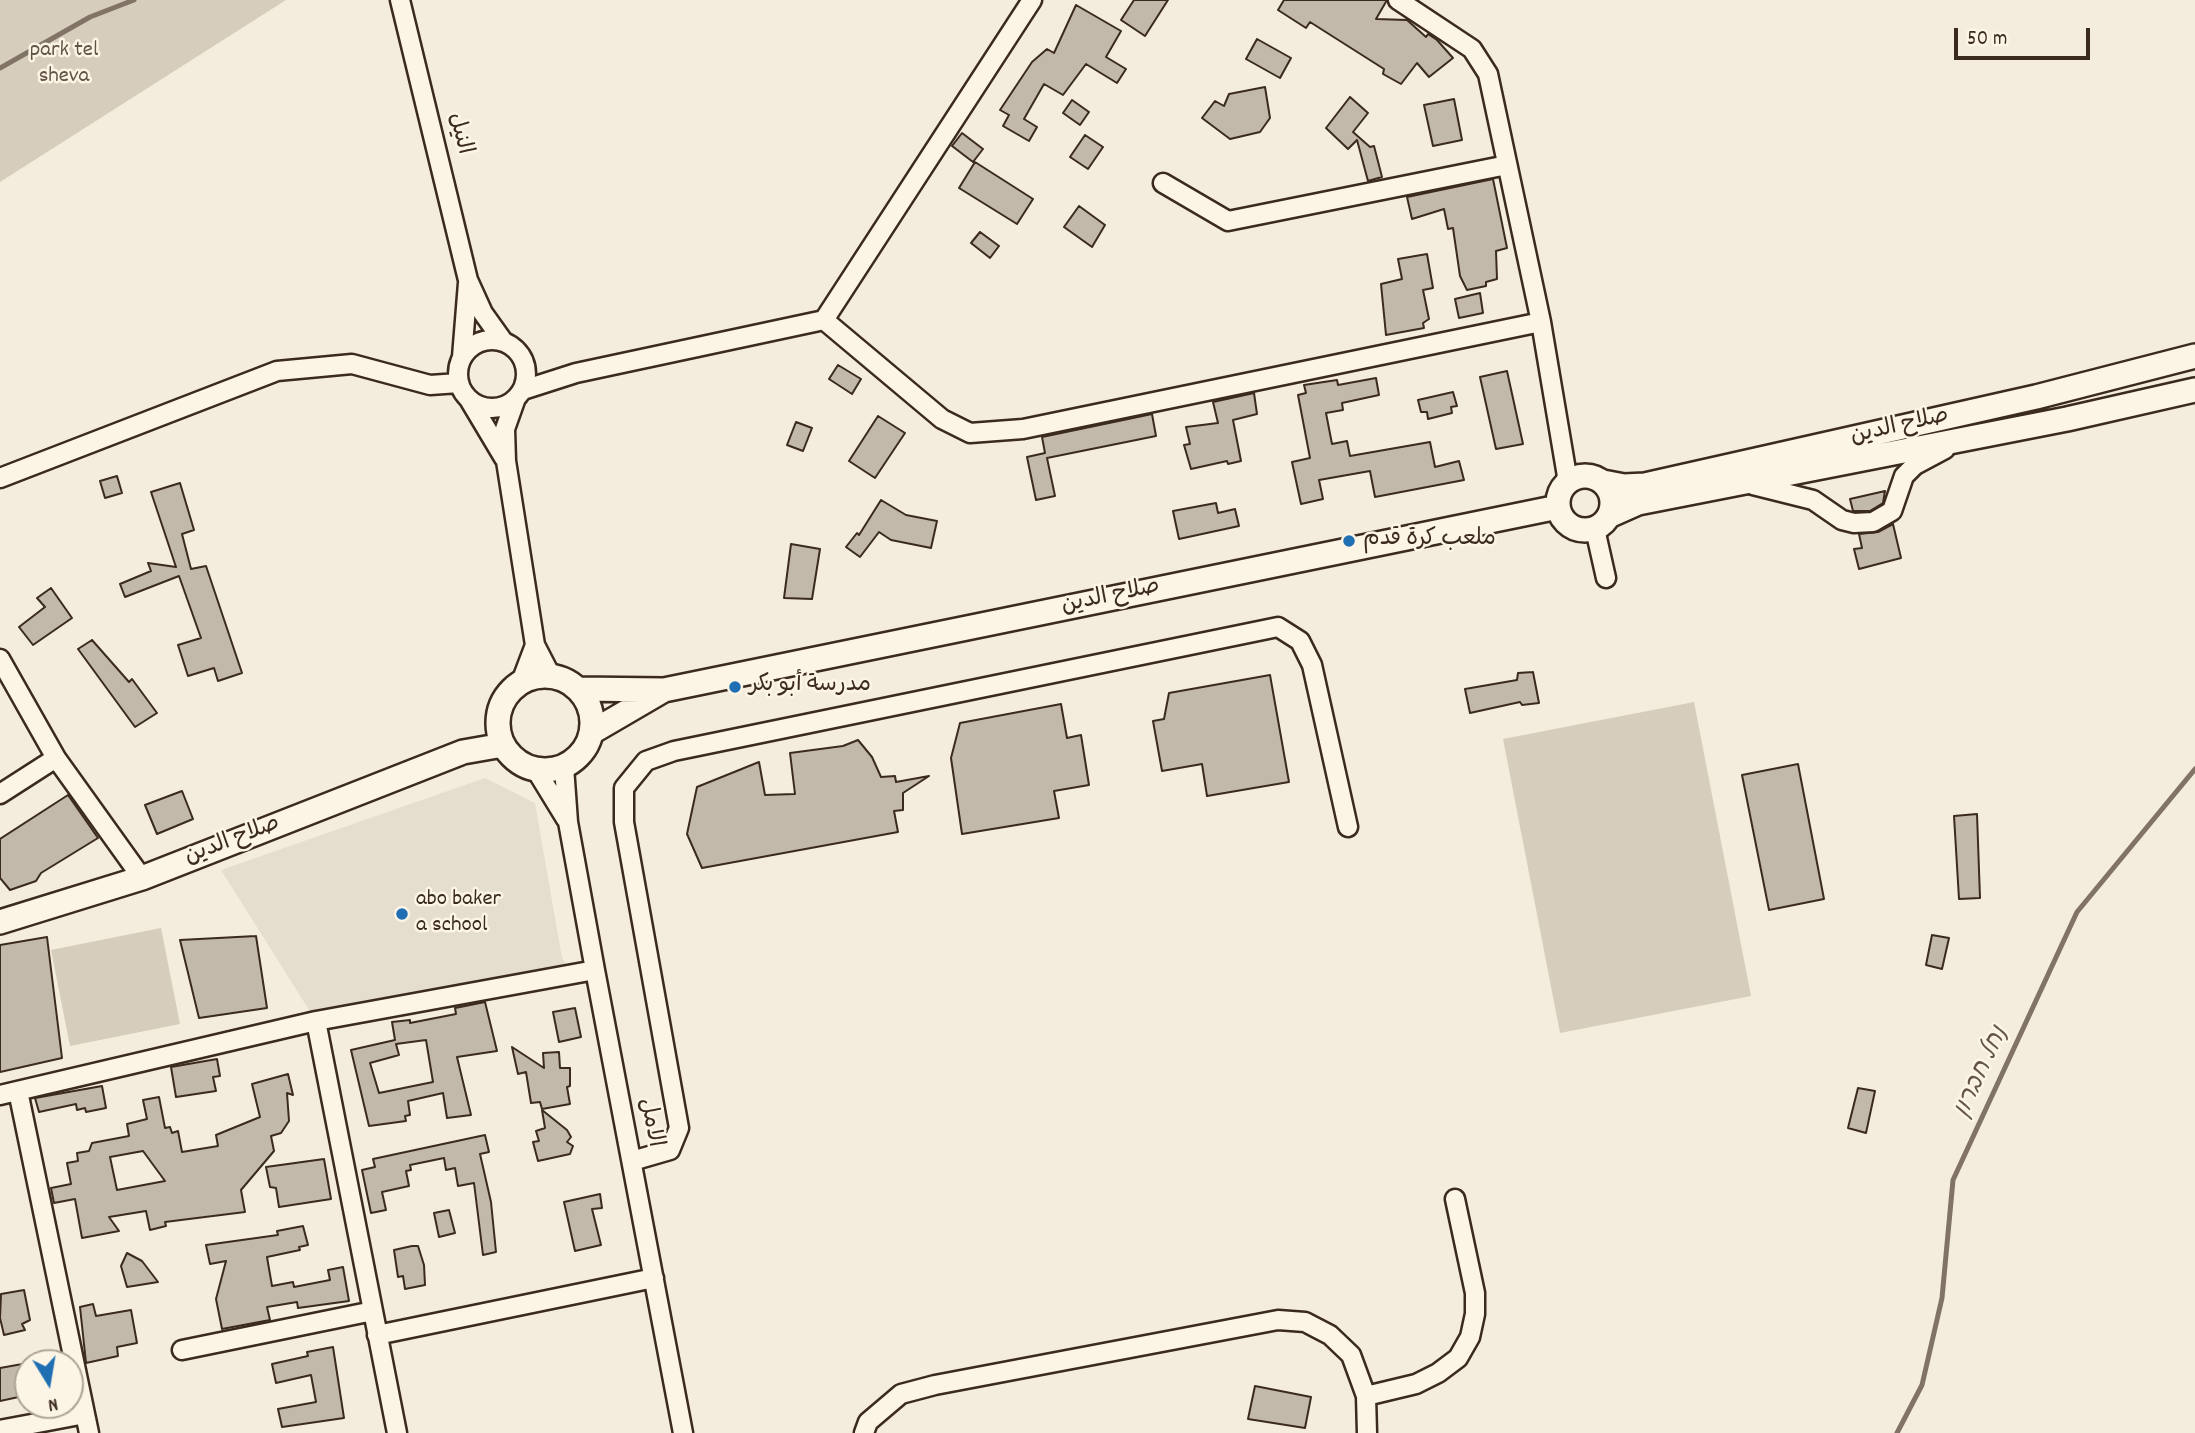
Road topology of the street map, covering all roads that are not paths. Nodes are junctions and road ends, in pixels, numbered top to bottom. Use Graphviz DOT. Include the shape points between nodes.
graph roads {
  1 [pos="400,0"];
  2 [pos="1032,0"];
  3 [pos="1398,0"];
  4 [pos="1507,165"];
  5 [pos="1163,183"];
  6 [pos="468,280"];
  7 [pos="824,320"];
  8 [pos="1541,322"];
  9 [pos="503,341"];
  10 [pos="522,356"];
  11 [pos="2195,356"];
  12 [pos="462,357"];
  13 [pos="576,373"];
  14 [pos="463,390"];
  15 [pos="2195,390"];
  16 [pos="519,394"];
  17 [pos="1970,438"];
  18 [pos="1833,443"];
  19 [pos="1879,456"];
  20 [pos="506,461"];
  21 [pos="0,478"];
  22 [pos="1568,482"];
  23 [pos="1603,482"];
  24 [pos="1735,484"];
  25 [pos="1900,488"];
  26 [pos="1558,507"];
  27 [pos="1603,522"];
  28 [pos="1606,578"];
  29 [pos="535,645"];
  30 [pos="0,659"];
  31 [pos="551,676"];
  32 [pos="521,682"];
  33 [pos="578,689"];
  34 [pos="664,690"];
  35 [pos="498,718"];
  36 [pos="592,732"];
  37 [pos="503,745"];
  38 [pos="463,752"];
  39 [pos="56,758"];
  40 [pos="564,767"];
  41 [pos="536,770"];
  42 [pos="0,794"];
  43 [pos="568,822"];
  44 [pos="1348,827"];
  45 [pos="142,878"];
  46 [pos="0,922"];
  47 [pos="594,970"];
  48 [pos="317,1021"];
  49 [pos="18,1091"];
  50 [pos="0,1095"];
  51 [pos="632,1161"];
  52 [pos="1455,1199"];
  53 [pos="654,1278"];
  54 [pos="373,1311"];
  55 [pos="377,1335"];
  56 [pos="183,1350"];
  57 [pos="1366,1396"];
  58 [pos="85,1414"];
  59 [pos="0,1430"];
  60 [pos="89,1433"];
  61 [pos="397,1433"];
  62 [pos="683,1433"];
  63 [pos="864,1433"];
  64 [pos="1367,1433"];
  1 -- 6 [label="street, النيل"];
  2 -- 7 [label="street"];
  3 -- 4 [label="street" via="1472,49 1488,74"];
  4 -- 5 [label="street" via="1228,221"];
  4 -- 8 [label="street"];
  6 -- 9 [label="street"];
  6 -- 12 [label="street"];
  7 -- 8 [label="street" via="942,419 970,433 1023,429"];
  7 -- 13 [label="street"];
  8 -- 22 [label="street"];
  9 -- 10 [label="street"];
  9 -- 12 [label="street" via="480,342"];
  10 -- 13 [label="street" via="544,372"];
  10 -- 16 [label="street" via="526,367"];
  11 -- 18 [label="main road, صلاح الدين"];
  12 -- 14 [label="street" via="458,367"];
  13 -- 16 [label="street"];
  14 -- 16 [label="street" via="476,404 497,408"];
  14 -- 20 [label="street"];
  14 -- 21 [label="street" via="352,364 277,371"];
  15 -- 17 [label="main road, صلاح الدين"];
  16 -- 20 [label="street" via="505,429"];
  17 -- 19 [label="main road, صلاح الدين"];
  17 -- 25 [label="street" via="1925,458 1905,476"];
  18 -- 19 [label="street"];
  18 -- 23 [label="main road, صلاح الدين" via="1645,485"];
  19 -- 24 [label="main road, صلاح الدين"];
  19 -- 25 [label="street" via="1889,463"];
  20 -- 29 [label="street"];
  22 -- 23 [label="main road" via="1585,476"];
  22 -- 26 [label="main road"];
  23 -- 27 [label="main road" via="1612,497"];
  24 -- 25 [label="street" via="1786,491 1854,523 1884,519 1895,506"];
  24 -- 27 [label="main road, صلاح الدين" via="1638,503"];
  26 -- 27 [label="main road" via="1560,516 1573,528"];
  26 -- 34 [label="main road, صلاح الدين"];
  27 -- 28 [label="street"];
  29 -- 31 [label="street"];
  29 -- 32 [label="street"];
  30 -- 39 [label="street"];
  31 -- 32 [label="main road"];
  31 -- 33 [label="main road"];
  32 -- 35 [label="main road" via="506,698"];
  33 -- 34 [label="main road, صلاح الدين"];
  33 -- 36 [label="main road" via="588,702"];
  34 -- 36 [label="main road, صلاح الدين"];
  35 -- 37 [label="main road"];
  35 -- 38 [label="main road, صلاح الدين"];
  36 -- 40 [label="main road" via="577,759"];
  37 -- 38 [label="main road, صلاح الدين"];
  37 -- 41 [label="main road" via="511,756"];
  38 -- 45 [label="main road, صلاح الدين"];
  39 -- 42 [label="street"];
  39 -- 45 [label="street"];
  40 -- 41 [label="main road"];
  40 -- 43 [label="street, الامل"];
  41 -- 43 [label="street, الامل"];
  43 -- 47 [label="street, الامل"];
  44 -- 51 [label="street" via="1312,665 1300,640 1278,627 674,751 646,761 624,788 624,822 679,1128 670,1150"];
  45 -- 46 [label="main road, صلاح الدين"];
  47 -- 48 [label="street"];
  47 -- 51 [label="street, الامل"];
  48 -- 49 [label="street"];
  48 -- 54 [label="street"];
  49 -- 50 [label="street"];
  49 -- 58 [label="street"];
  51 -- 53 [label="street, الامل"];
  52 -- 57 [label="street" via="1475,1293 1470,1337 1458,1358 1438,1373 1416,1384"];
  53 -- 55 [label="street"];
  53 -- 62 [label="street, الامل"];
  54 -- 55 [label="street"];
  54 -- 56 [label="street"];
  55 -- 61 [label="street"];
  57 -- 63 [label="street" via="1351,1355 1330,1335 1305,1322 1278,1320 901,1394 868,1422"];
  57 -- 64 [label="street"];
  58 -- 59 [label="street"];
  58 -- 60 [label="street"];
}
